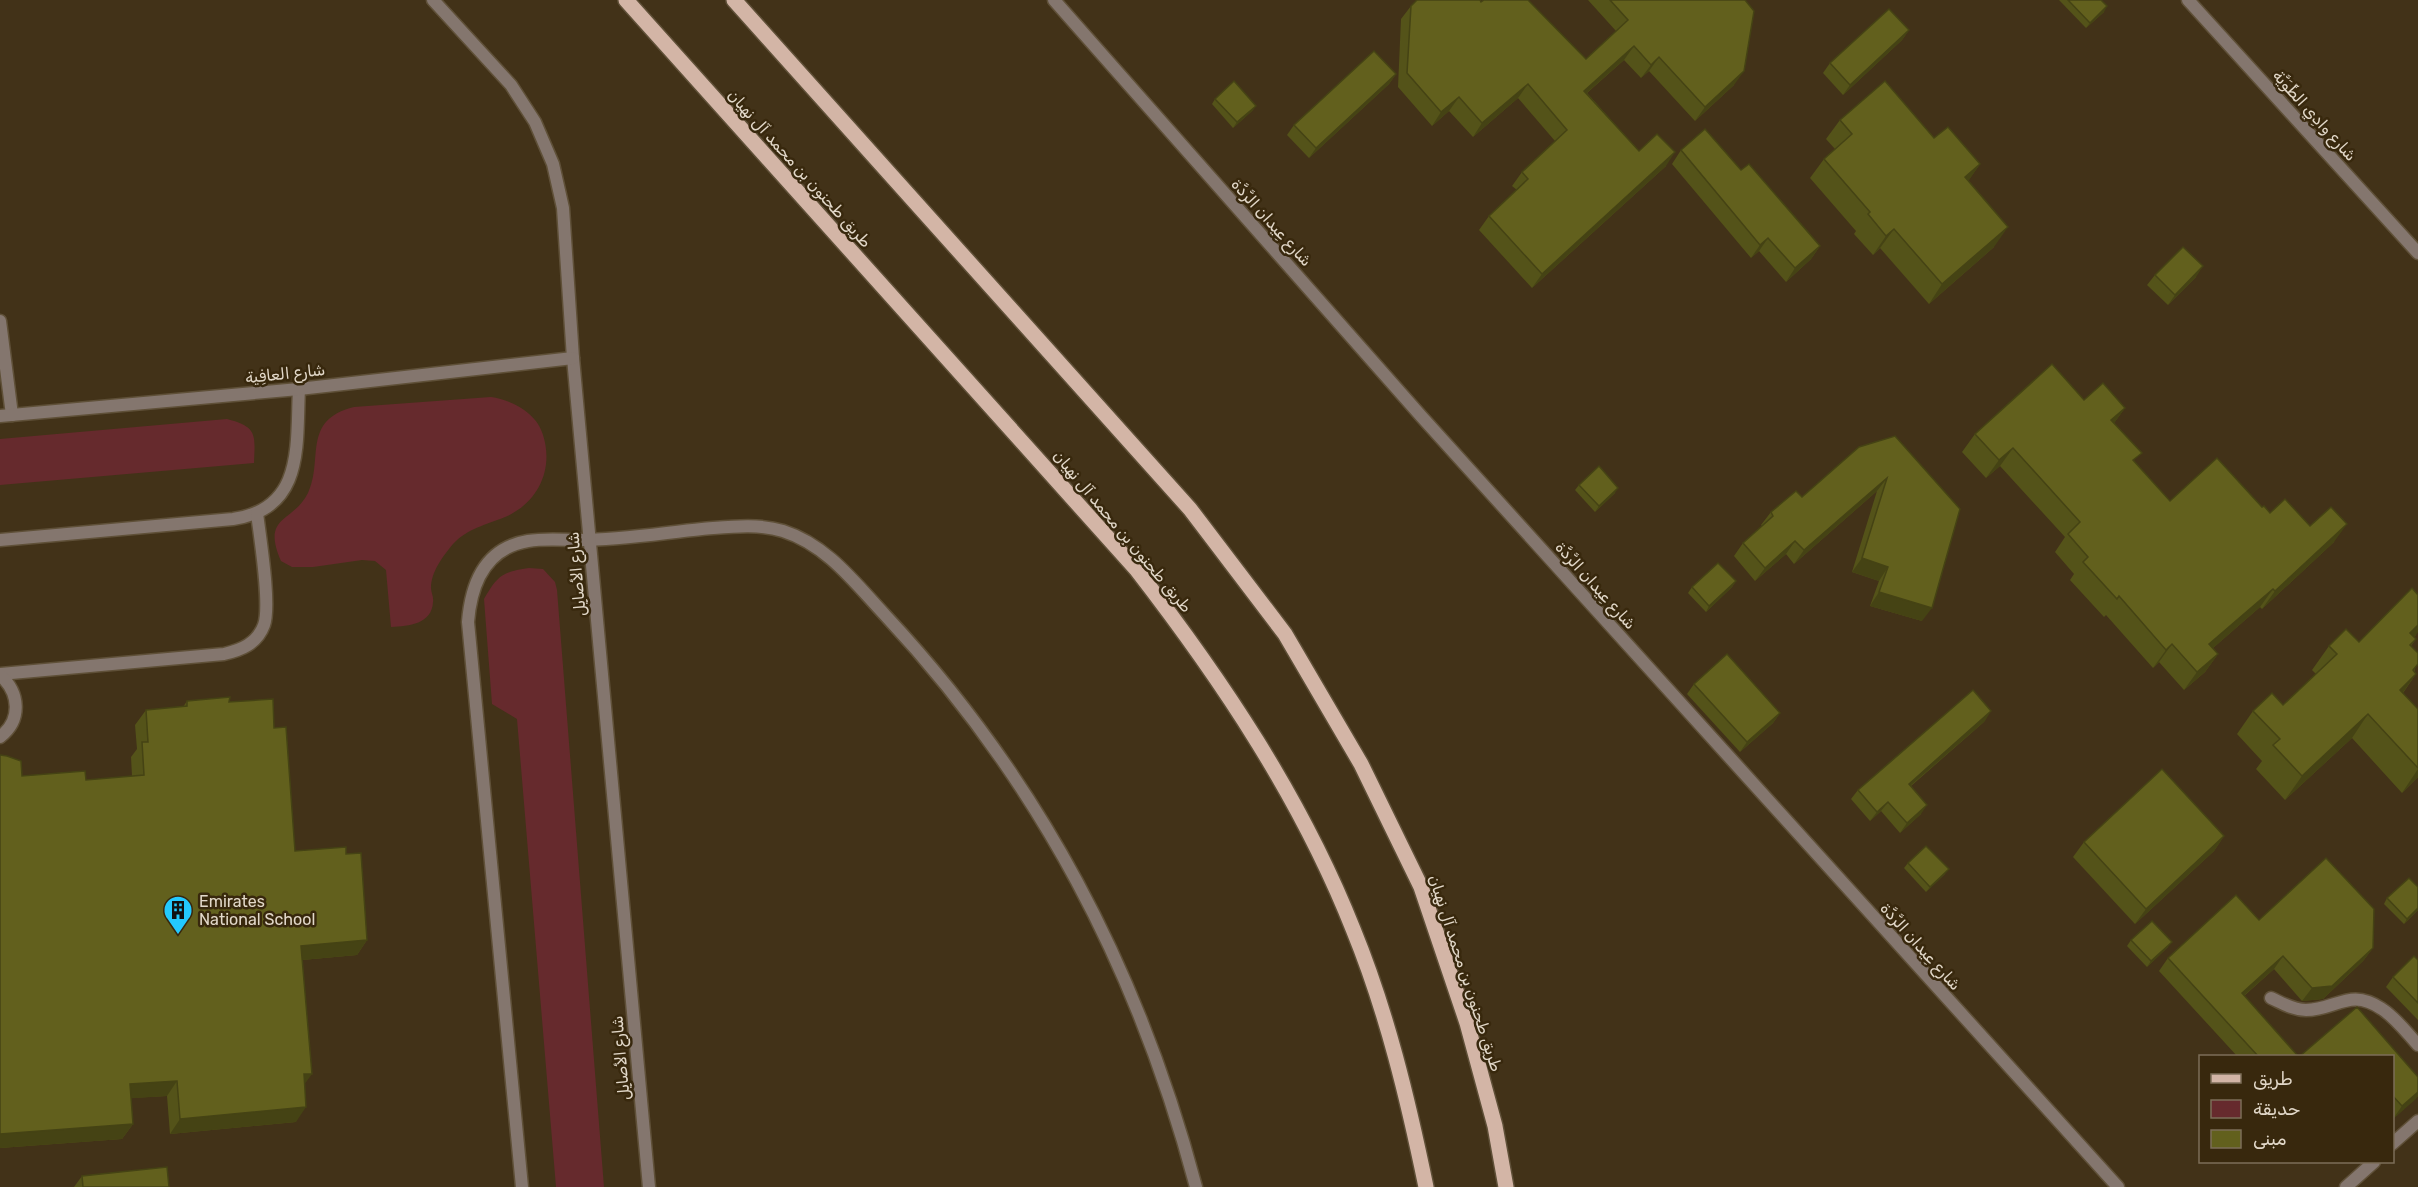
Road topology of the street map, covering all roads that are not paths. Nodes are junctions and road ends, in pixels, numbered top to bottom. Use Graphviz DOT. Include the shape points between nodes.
graph roads {
  1 [pos="433,0"];
  2 [pos="626,0"];
  3 [pos="734,0"];
  4 [pos="1054,0"];
  5 [pos="2188,0"];
  6 [pos="2418,253"];
  7 [pos="0,321"];
  8 [pos="573,358"];
  9 [pos="298,388"];
  10 [pos="6,416"];
  11 [pos="257,513"];
  12 [pos="0,540"];
  13 [pos="590,540"];
  14 [pos="0,675"];
  15 [pos="0,737"];
  16 [pos="2271,998"];
  17 [pos="2418,1045"];
  18 [pos="2418,1121"];
  19 [pos="2394,1142"];
  20 [pos="2372,1163"];
  21 [pos="522,1187"];
  22 [pos="649,1187"];
  23 [pos="1196,1187"];
  24 [pos="1426,1187"];
  25 [pos="1506,1187"];
  26 [pos="2118,1187"];
  27 [pos="2346,1187"];
  1 -- 8 [label="street, شارع الأصايِل" via="511,85 535,123 553,164 563,208"];
  2 -- 24 [label="main road, طريق طحنون بن محمد آل نهيان" via="1099,526 1185,632 1230,698 1297,811 1354,930 1397,1062"];
  3 -- 25 [label="main road, طريق طحنون بن محمد آل نهيان" via="1190,509 1285,634 1361,764 1420,887 1467,1023 1496,1126"];
  4 -- 26 [label="street, شارع عِيدان الرَّدَّة" via="1421,416"];
  5 -- 6 [label="street, شارع وادِي الطِّوَيَّة"];
  7 -- 10 [label="street"];
  8 -- 9 [label="street, شارع العافِية"];
  8 -- 13 [label="street, شارع الأصايِل"];
  9 -- 10 [label="street, شارع العافِية"];
  9 -- 11 [label="street" via="293,472 273,503"];
  11 -- 12 [label="street" via="233,519"];
  11 -- 14 [label="street" via="264,625 255,640 241,650"];
  13 -- 21 [label="street" via="527,541 507,548 477,578 470,597 468,622"];
  13 -- 22 [label="street, شارع الأصايِل"];
  13 -- 23 [label="street" via="760,526 801,538 852,579 944,682 991,743 1079,883 1137,1006 1161,1069"];
  14 -- 15 [label="street" via="15,694 17,708 14,721"];
  16 -- 17 [label="street" via="2303,1010 2350,999 2373,1003 2393,1017"];
  18 -- 19 [label="street"];
  20 -- 27 [label="street"];
}
